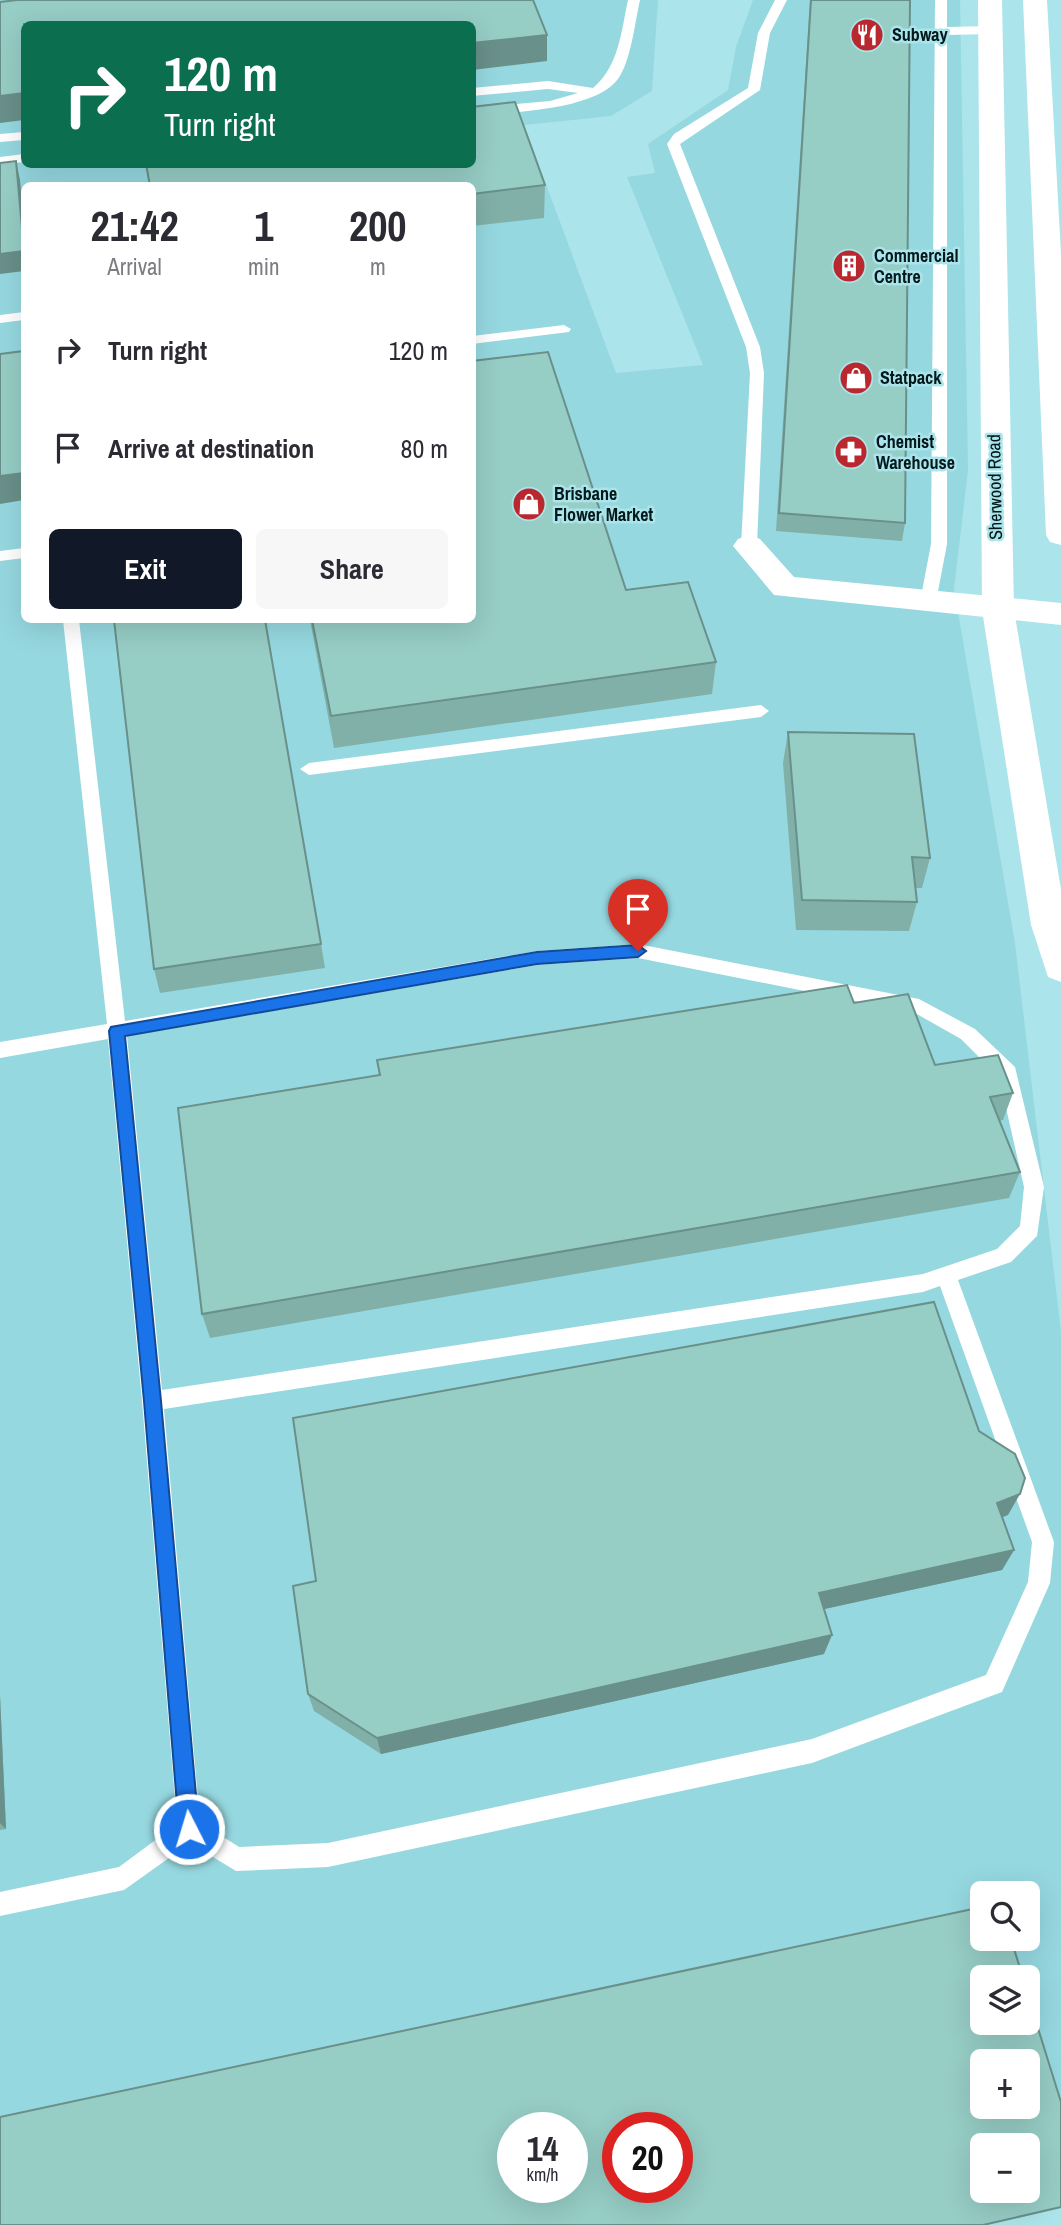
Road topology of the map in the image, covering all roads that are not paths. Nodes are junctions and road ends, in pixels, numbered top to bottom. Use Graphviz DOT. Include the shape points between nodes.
graph roads {
  1 [pos="634,0"];
  2 [pos="781,0"];
  3 [pos="942,0"];
  4 [pos="1035,0"];
  5 [pos="990,15"];
  6 [pos="942,31"];
  7 [pos="596,91"];
  8 [pos="476,92"];
  9 [pos="476,112"];
  10 [pos="21,136"];
  11 [pos="0,138"];
  12 [pos="21,158"];
  13 [pos="0,161"];
  14 [pos="21,316"];
  15 [pos="0,319"];
  16 [pos="564,329"];
  17 [pos="476,340"];
  18 [pos="1061,535"];
  19 [pos="749,546"];
  20 [pos="21,553"];
  21 [pos="0,556"];
  22 [pos="928,602"];
  23 [pos="998,610"];
  24 [pos="1061,614"];
  25 [pos="71,623"];
  26 [pos="761,710"];
  27 [pos="309,769"];
  28 [pos="1061,967"];
  29 [pos="117,1031"];
  30 [pos="0,1051"];
  31 [pos="946,1275"];
  32 [pos="153,1401"];
  33 [pos="189,1829"];
  34 [pos="0,1904"];
  1 -- 7 [label="lane" via="613,77"];
  2 -- 19 [label="lane" via="764,33 754,90 673,144 753,347 757,373"];
  3 -- 6 [label="lane"];
  4 -- 18 [label="main road"];
  5 -- 6 [label="lane"];
  5 -- 23 [label="main road, Sherwood Road"];
  6 -- 22 [label="lane" via="939,544"];
  7 -- 8 [label="lane" via="548,85"];
  7 -- 9 [label="lane" via="551,105"];
  10 -- 11 [label="lane"];
  12 -- 13 [label="lane"];
  14 -- 15 [label="lane"];
  16 -- 17 [label="lane"];
  19 -- 22 [label="main road" via="785,587"];
  20 -- 21 [label="lane"];
  22 -- 23 [label="main road"];
  23 -- 24 [label="main road"];
  23 -- 28 [label="main road, Sherwood Road" via="1049,925"];
  25 -- 29 [label="lane"];
  26 -- 27 [label="lane"];
  29 -- 30 [label="lane"];
  29 -- 31 [label="lane" via="537,958 638,951 919,1006 968,1034 1008,1073 1034,1187 1030,1230 1004,1256"];
  29 -- 32 [label="lane"];
  31 -- 32 [label="lane" via="923,1283"];
  31 -- 33 [label="lane" via="1043,1542 1039,1583 994,1684 812,1751 328,1855 236,1859"];
  32 -- 33 [label="lane"];
  33 -- 34 [label="lane" via="124,1878"];
}
